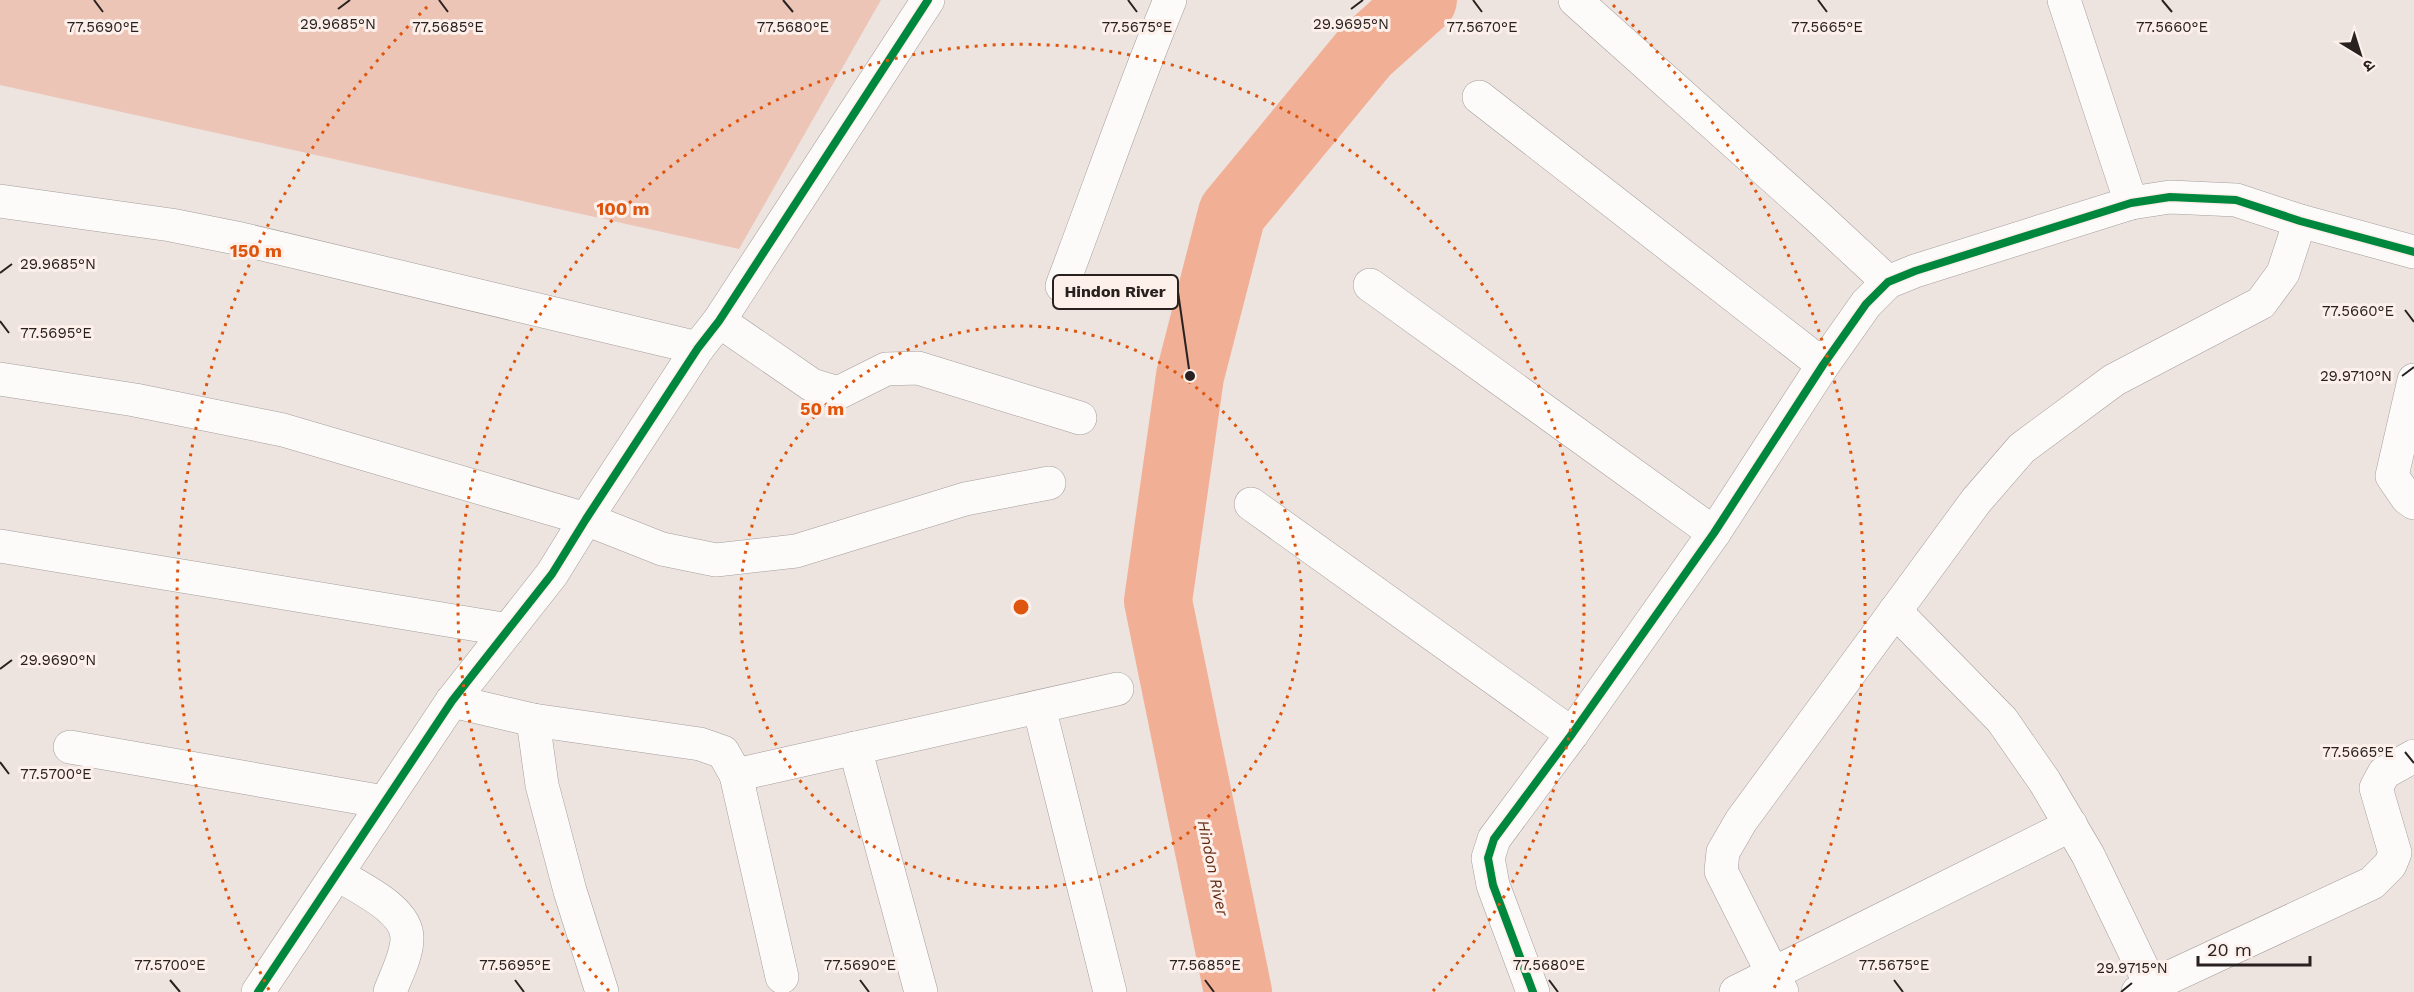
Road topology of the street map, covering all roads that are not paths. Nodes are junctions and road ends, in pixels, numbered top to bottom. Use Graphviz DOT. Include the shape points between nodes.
graph roads {
  1 [pos="928,0"];
  2 [pos="1170,0"];
  3 [pos="1575,0"];
  4 [pos="2064,0"];
  5 [pos="1479,97"];
  6 [pos="0,201"];
  7 [pos="2131,203"];
  8 [pos="2300,221"];
  9 [pos="2414,252"];
  10 [pos="1888,282"];
  11 [pos="1370,285"];
  12 [pos="1062,286"];
  13 [pos="719,321"];
  14 [pos="698,348"];
  15 [pos="1823,365"];
  16 [pos="0,379"];
  17 [pos="2414,380"];
  18 [pos="1080,418"];
  19 [pos="1049,483"];
  20 [pos="2414,503"];
  21 [pos="1251,504"];
  22 [pos="586,519"];
  23 [pos="1714,533"];
  24 [pos="0,546"];
  25 [pos="1895,611"];
  26 [pos="508,630"];
  27 [pos="1117,689"];
  28 [pos="452,701"];
  29 [pos="1039,707"];
  30 [pos="533,720"];
  31 [pos="1572,734"];
  32 [pos="70,747"];
  33 [pos="855,748"];
  34 [pos="2414,756"];
  35 [pos="736,775"];
  36 [pos="384,802"];
  37 [pos="2071,825"];
  38 [pos="337,874"];
  39 [pos="782,977"];
  40 [pos="1777,983"];
  41 [pos="2148,990"];
  42 [pos="258,992"];
  43 [pos="390,992"];
  44 [pos="602,992"];
  45 [pos="921,992"];
  46 [pos="1110,992"];
  47 [pos="1533,992"];
  48 [pos="1736,992"];
  1 -- 13 [label="street"];
  2 -- 12 [label="street"];
  3 -- 10 [label="street"];
  4 -- 7 [label="street"];
  5 -- 15 [label="street"];
  6 -- 14 [label="street" via="241,239"];
  7 -- 8 [label="street" via="2170,197 2236,200"];
  7 -- 10 [label="street"];
  8 -- 9 [label="street"];
  8 -- 25 [label="street" via="2283,273 2261,303 2114,380 2022,448 1976,501"];
  10 -- 15 [label="street" via="1866,304"];
  11 -- 23 [label="street"];
  13 -- 14 [label="street"];
  13 -- 18 [label="street" via="812,385 838,393 886,369 918,368"];
  14 -- 22 [label="street"];
  15 -- 23 [label="street"];
  16 -- 22 [label="street" via="135,400 284,430"];
  17 -- 20 [label="street" via="2392,476"];
  19 -- 22 [label="street" via="965,499 796,550 716,560 662,549"];
  21 -- 31 [label="street"];
  22 -- 26 [label="street" via="552,574"];
  23 -- 31 [label="street"];
  24 -- 26 [label="street"];
  25 -- 37 [label="street" via="2002,720"];
  25 -- 40 [label="street" via="1722,852 1721,871"];
  26 -- 28 [label="street"];
  27 -- 29 [label="street"];
  28 -- 30 [label="street"];
  28 -- 36 [label="street"];
  29 -- 33 [label="street"];
  29 -- 46 [label="street"];
  30 -- 35 [label="street" via="700,744 723,752"];
  30 -- 44 [label="street" via="542,785"];
  31 -- 47 [label="street" via="1494,839 1488,858 1493,885"];
  32 -- 36 [label="street"];
  33 -- 35 [label="street"];
  33 -- 45 [label="street"];
  34 -- 41 [label="street" via="2384,773 2376,788 2395,853 2390,865 2372,883"];
  35 -- 39 [label="street"];
  36 -- 38 [label="street"];
  37 -- 40 [label="street"];
  37 -- 41 [label="street"];
  38 -- 42 [label="street"];
  38 -- 43 [label="street" via="393,909 405,927 405,951"];
  40 -- 48 [label="street"];
}
